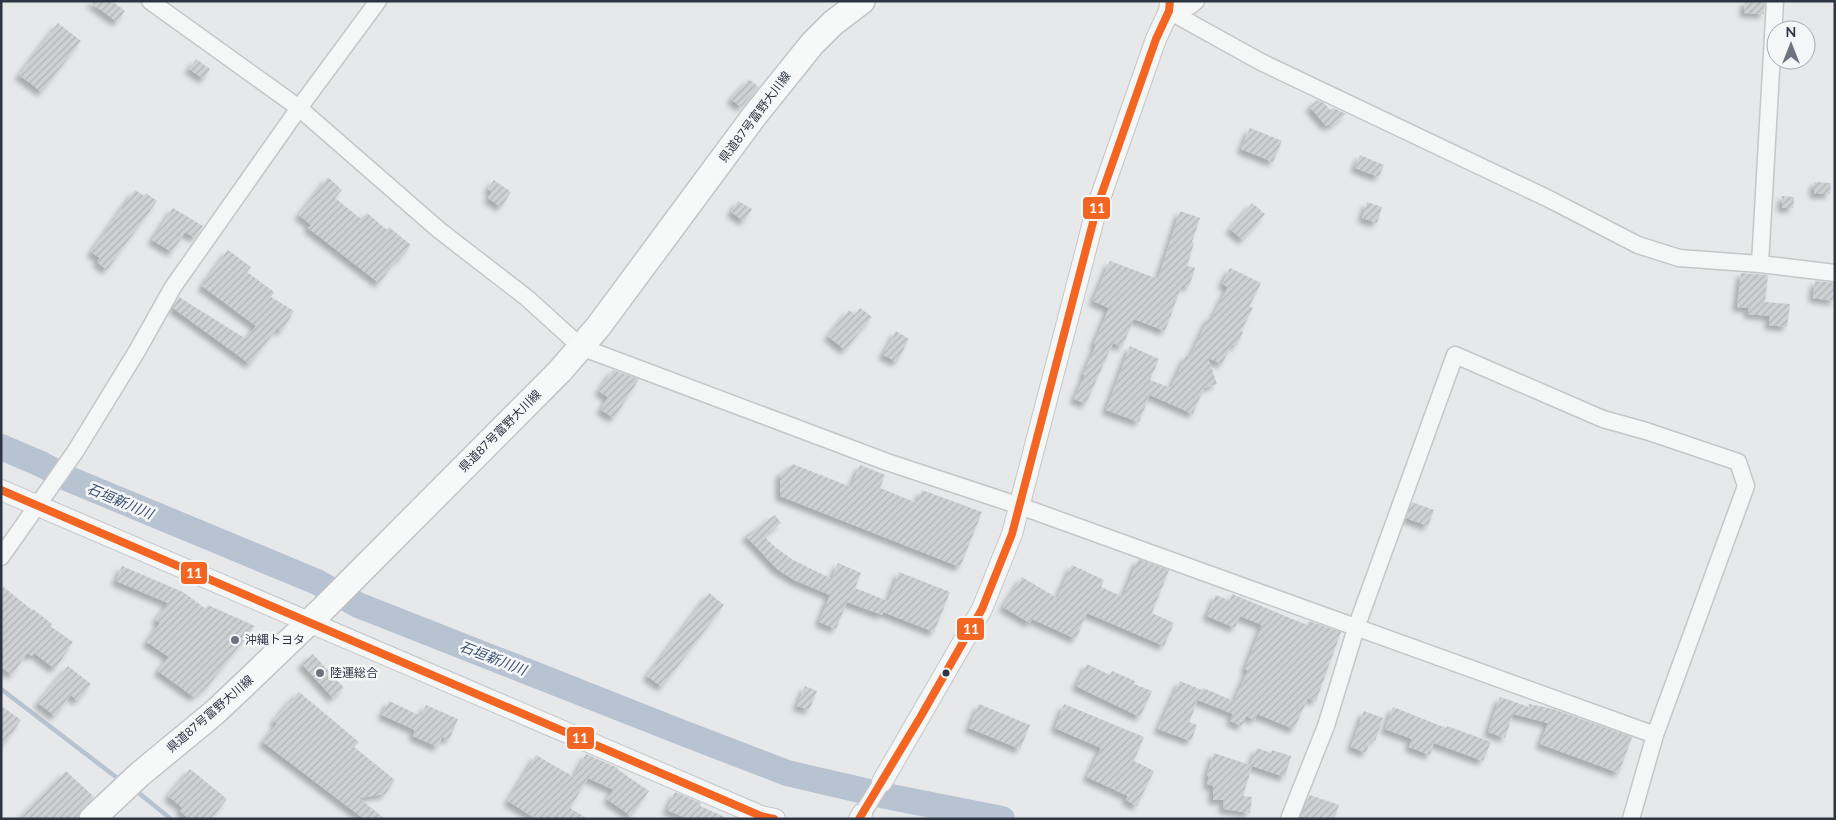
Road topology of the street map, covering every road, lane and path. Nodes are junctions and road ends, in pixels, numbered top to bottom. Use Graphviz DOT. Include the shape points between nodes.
graph roads {
  1 [pos="150,1"];
  2 [pos="378,1"];
  3 [pos="862,1"];
  4 [pos="1196,1"];
  5 [pos="1775,1"];
  6 [pos="1170,6"];
  7 [pos="299,108"];
  8 [pos="1760,264"];
  9 [pos="1835,273"];
  10 [pos="581,347"];
  11 [pos="1,490"];
  12 [pos="38,506"];
  13 [pos="1020,506"];
  14 [pos="1,557"];
  15 [pos="316,615"];
  16 [pos="1356,628"];
  17 [pos="1655,735"];
  18 [pos="882,782"];
  19 [pos="861,817"];
  20 [pos="92,819"];
  21 [pos="775,819"];
  22 [pos="1289,819"];
  23 [pos="1631,819"];
  1 -- 7 [label="street"];
  2 -- 7 [label="street"];
  3 -- 10 [label="main road, 県道87号富野大川線" via="812,44"];
  4 -- 6 [label="street" via="1190,6"];
  5 -- 8 [label="street"];
  6 -- 8 [label="street" via="1261,62 1541,194 1638,244 1679,258"];
  6 -- 13 [label="street" via="1097,207"];
  7 -- 10 [label="street" via="439,230 527,298"];
  7 -- 12 [label="street" via="173,287 75,452"];
  8 -- 9 [label="street"];
  10 -- 13 [label="street" via="887,462"];
  10 -- 15 [label="main road, 県道87号富野大川線"];
  11 -- 12 [label="street"];
  12 -- 14 [label="street"];
  12 -- 15 [label="street"];
  13 -- 16 [label="street"];
  13 -- 18 [label="street" via="982,609"];
  15 -- 20 [label="main road, 県道87号富野大川線" via="214,713"];
  15 -- 21 [label="street" via="761,816"];
  16 -- 17 [label="street"];
  16 -- 17 [label="street" via="1455,356 1603,419 1738,462 1746,486"];
  16 -- 22 [label="street" via="1326,726"];
  17 -- 23 [label="street"];
  18 -- 19 [label="street"];
}
